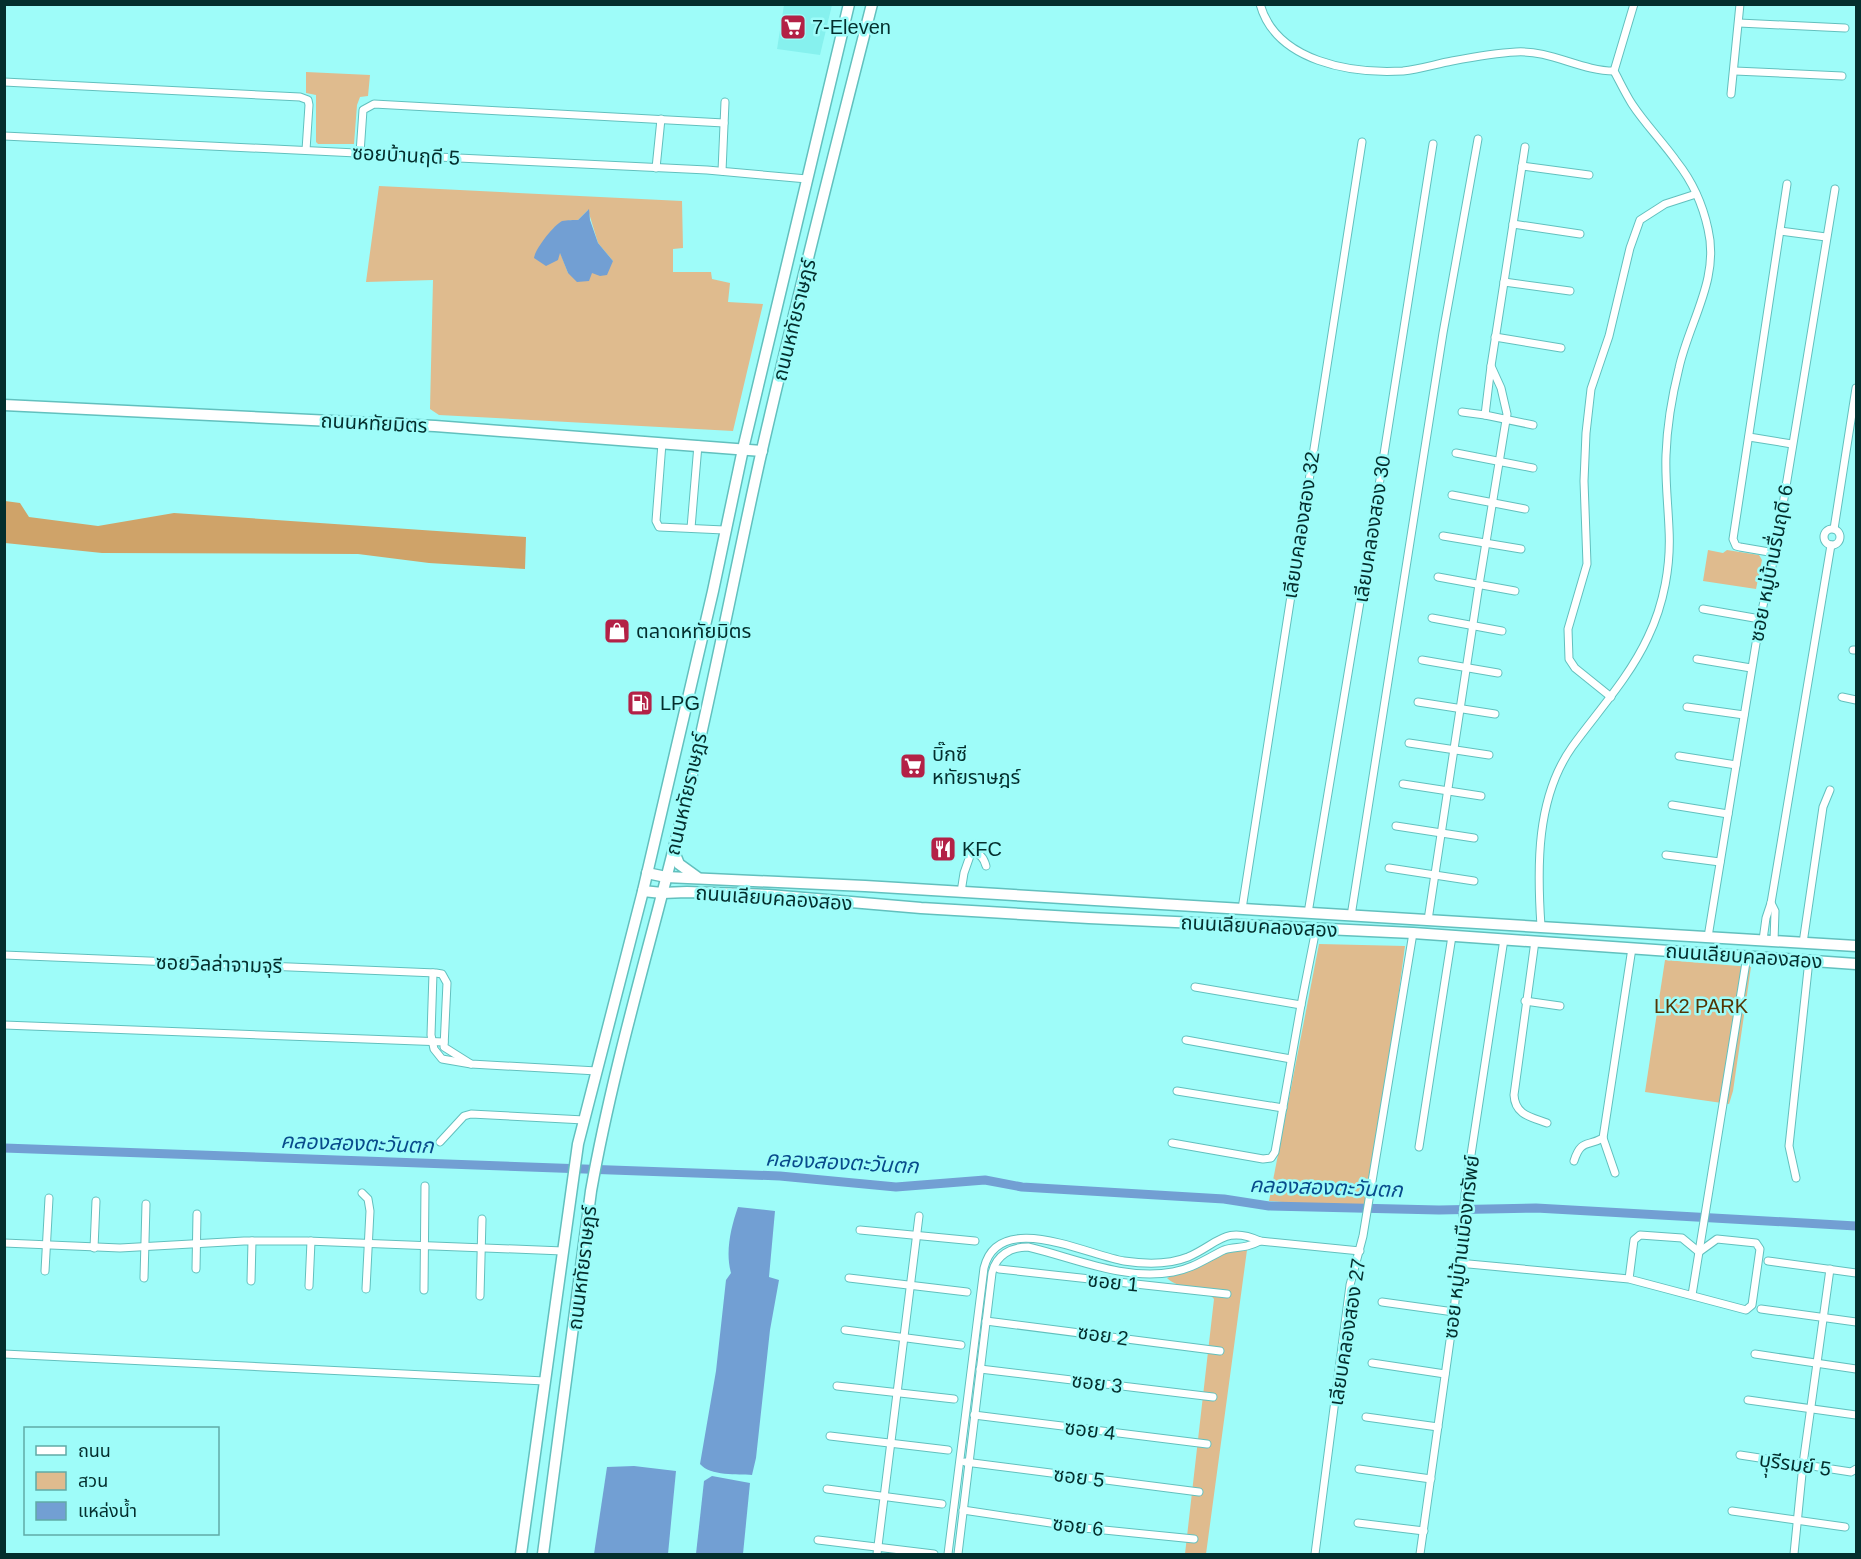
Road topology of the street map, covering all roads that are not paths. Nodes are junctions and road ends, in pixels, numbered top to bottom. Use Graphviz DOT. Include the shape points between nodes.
graph roads {
  1 [pos="849,4"];
  2 [pos="872,4"];
  3 [pos="1260,4"];
  4 [pos="1634,4"];
  5 [pos="1740,4"];
  6 [pos="1739,23"];
  7 [pos="1845,28"];
  8 [pos="1735,70"];
  9 [pos="1614,71"];
  10 [pos="1842,76"];
  11 [pos="4,82"];
  12 [pos="1731,94"];
  13 [pos="725,102"];
  14 [pos="662,119"];
  15 [pos="724,123"];
  16 [pos="4,136"];
  17 [pos="1478,139"];
  18 [pos="1362,142"];
  19 [pos="1433,144"];
  20 [pos="1525,147"];
  21 [pos="306,150"];
  22 [pos="360,153"];
  23 [pos="1522,166"];
  24 [pos="656,168"];
  25 [pos="722,171"];
  26 [pos="1589,175"];
  27 [pos="807,178"];
  28 [pos="1787,184"];
  29 [pos="1835,189"];
  30 [pos="1695,194"];
  31 [pos="1513,224"];
  32 [pos="1780,231"];
  33 [pos="1580,234"];
  34 [pos="1826,237"];
  35 [pos="1504,282"];
  36 [pos="1570,291"];
  37 [pos="1495,337"];
  38 [pos="1561,348"];
  39 [pos="1491,366"];
  40 [pos="1857,388"];
  41 [pos="4,405"];
  42 [pos="1462,412"];
  43 [pos="1485,415"];
  44 [pos="1506,420"];
  45 [pos="1533,425"];
  46 [pos="1749,437"];
  47 [pos="662,443"];
  48 [pos="1792,444"];
  49 [pos="698,446"];
  50 [pos="742,449"];
  51 [pos="762,451"];
  52 [pos="1456,453"];
  53 [pos="1499,462"];
  54 [pos="1533,468"];
  55 [pos="1452,495"];
  56 [pos="1492,502"];
  57 [pos="1526,509"];
  58 [pos="691,528"];
  59 [pos="1834,529"];
  60 [pos="724,530"];
  61 [pos="1443,536"];
  62 [pos="1485,544"];
  63 [pos="1831,545"];
  64 [pos="1521,549"];
  65 [pos="1775,553"];
  66 [pos="1438,578"];
  67 [pos="1478,586"];
  68 [pos="1515,591"];
  69 [pos="1703,609"];
  70 [pos="1432,618"];
  71 [pos="1760,619"];
  72 [pos="1472,626"];
  73 [pos="1502,632"];
  74 [pos="1697,659"];
  75 [pos="1422,660"];
  76 [pos="1466,668"];
  77 [pos="1751,668"];
  78 [pos="1498,673"];
  79 [pos="1611,697"];
  80 [pos="1842,697"];
  81 [pos="1857,700"];
  82 [pos="1418,702"];
  83 [pos="1687,707"];
  84 [pos="1460,709"];
  85 [pos="1495,714"];
  86 [pos="1744,715"];
  87 [pos="1409,742"];
  88 [pos="1454,750"];
  89 [pos="1489,755"];
  90 [pos="1679,756"];
  91 [pos="1736,765"];
  92 [pos="1403,784"];
  93 [pos="1830,790"];
  94 [pos="1448,791"];
  95 [pos="1481,796"];
  96 [pos="1672,805"];
  97 [pos="1728,814"];
  98 [pos="1396,826"];
  99 [pos="1441,833"];
  100 [pos="1474,838"];
  101 [pos="674,852"];
  102 [pos="1666,855"];
  103 [pos="1720,862"];
  104 [pos="986,866"];
  105 [pos="1389,868"];
  106 [pos="647,873"];
  107 [pos="1435,876"];
  108 [pos="666,877"];
  109 [pos="697,877"];
  110 [pos="1473,881"];
  111 [pos="643,891"];
  112 [pos="687,892"];
  113 [pos="961,892"];
  114 [pos="662,893"];
  115 [pos="1089,899"];
  116 [pos="1772,903"];
  117 [pos="657,908"];
  118 [pos="1242,909"];
  119 [pos="1308,913"];
  120 [pos="1351,916"];
  121 [pos="1089,918"];
  122 [pos="1428,920"];
  123 [pos="1541,926"];
  124 [pos="1316,929"];
  125 [pos="1413,933"];
  126 [pos="1452,936"];
  127 [pos="1708,937"];
  128 [pos="1504,939"];
  129 [pos="1535,941"];
  130 [pos="1768,941"];
  131 [pos="1803,943"];
  132 [pos="1857,946"];
  133 [pos="1632,948"];
  134 [pos="4,954"];
  135 [pos="1747,956"];
  136 [pos="1809,960"];
  137 [pos="1857,964"];
  138 [pos="433,973"];
  139 [pos="1195,987"];
  140 [pos="1526,1001"];
  141 [pos="1300,1005"];
  142 [pos="1560,1006"];
  143 [pos="4,1025"];
  144 [pos="1186,1040"];
  145 [pos="432,1042"];
  146 [pos="444,1042"];
  147 [pos="1291,1059"];
  148 [pos="471,1064"];
  149 [pos="597,1071"];
  150 [pos="1177,1091"];
  151 [pos="1282,1108"];
  152 [pos="584,1120"];
  153 [pos="1547,1123"];
  154 [pos="1603,1138"];
  155 [pos="440,1143"];
  156 [pos="1172,1143"];
  157 [pos="1419,1147"];
  158 [pos="1574,1161"];
  159 [pos="1615,1173"];
  160 [pos="1796,1178"];
  161 [pos="425,1186"];
  162 [pos="362,1193"];
  163 [pos="49,1198"];
  164 [pos="96,1201"];
  165 [pos="146,1204"];
  166 [pos="197,1214"];
  167 [pos="919,1216"];
  168 [pos="482,1219"];
  169 [pos="860,1230"];
  170 [pos="917,1234"];
  171 [pos="252,1241"];
  172 [pos="311,1241"];
  173 [pos="975,1241"];
  174 [pos="1260,1241"];
  175 [pos="4,1243"];
  176 [pos="368,1243"];
  177 [pos="197,1244"];
  178 [pos="46,1245"];
  179 [pos="426,1245"];
  180 [pos="144,1247"];
  181 [pos="94,1248"];
  182 [pos="482,1248"];
  183 [pos="1700,1249"];
  184 [pos="563,1251"];
  185 [pos="1359,1251"];
  186 [pos="1108,1258"];
  187 [pos="1186,1258"];
  188 [pos="1768,1261"];
  189 [pos="1458,1263"];
  190 [pos="1190,1267"];
  191 [pos="1105,1268"];
  192 [pos="196,1269"];
  193 [pos="999,1269"];
  194 [pos="1830,1269"];
  195 [pos="1114,1270"];
  196 [pos="45,1271"];
  197 [pos="1857,1273"];
  198 [pos="144,1278"];
  199 [pos="849,1278"];
  200 [pos="1629,1279"];
  201 [pos="251,1281"];
  202 [pos="1113,1282"];
  203 [pos="910,1285"];
  204 [pos="309,1286"];
  205 [pos="366,1289"];
  206 [pos="424,1290"];
  207 [pos="967,1292"];
  208 [pos="1227,1294"];
  209 [pos="1692,1295"];
  210 [pos="480,1296"];
  211 [pos="1382,1302"];
  212 [pos="1761,1309"];
  213 [pos="1454,1312"];
  214 [pos="1823,1317"];
  215 [pos="986,1320"];
  216 [pos="1857,1322"];
  217 [pos="846,1330"];
  218 [pos="904,1338"];
  219 [pos="961,1345"];
  220 [pos="1220,1351"];
  221 [pos="4,1354"];
  222 [pos="1755,1354"];
  223 [pos="1372,1363"];
  224 [pos="1817,1363"];
  225 [pos="1857,1368"];
  226 [pos="980,1369"];
  227 [pos="1445,1374"];
  228 [pos="545,1381"];
  229 [pos="837,1386"];
  230 [pos="897,1392"];
  231 [pos="1214,1397"];
  232 [pos="954,1400"];
  233 [pos="1748,1400"];
  234 [pos="1810,1409"];
  235 [pos="974,1415"];
  236 [pos="1857,1416"];
  237 [pos="1366,1417"];
  238 [pos="1438,1427"];
  239 [pos="830,1436"];
  240 [pos="891,1444"];
  241 [pos="1207,1444"];
  242 [pos="948,1450"];
  243 [pos="1740,1455"];
  244 [pos="959,1461"];
  245 [pos="969,1463"];
  246 [pos="1803,1464"];
  247 [pos="1359,1469"];
  248 [pos="1855,1473"];
  249 [pos="1431,1479"];
  250 [pos="827,1489"];
  251 [pos="1199,1492"];
  252 [pos="884,1496"];
  253 [pos="942,1504"];
  254 [pos="963,1510"];
  255 [pos="1732,1511"];
  256 [pos="1797,1521"];
  257 [pos="1358,1523"];
  258 [pos="1845,1527"];
  259 [pos="1424,1531"];
  260 [pos="1194,1539"];
  261 [pos="818,1540"];
  262 [pos="877,1551"];
  263 [pos="521,1554"];
  264 [pos="543,1554"];
  265 [pos="934,1554"];
  266 [pos="948,1554"];
  267 [pos="958,1554"];
  268 [pos="1315,1554"];
  269 [pos="1420,1554"];
  270 [pos="1794,1554"];
  1 -- 27 [label="main road, ถนนหทัยราษฎร์"];
  2 -- 51 [label="main road, ถนนหทัยราษฎร์"];
  3 -- 9 [label="street" via="1264,20 1279,38 1298,52 1341,66 1401,71 1471,57 1536,52 1601,71"];
  4 -- 9 [label="street"];
  5 -- 6 [label="street"];
  6 -- 7 [label="street"];
  6 -- 8 [label="street"];
  8 -- 10 [label="street"];
  8 -- 12 [label="street"];
  9 -- 30 [label="street" via="1632,104 1679,164"];
  11 -- 21 [label="street" via="300,97 308,100 309,105"];
  13 -- 15 [label="street"];
  14 -- 15 [label="street"];
  14 -- 22 [label="street" via="374,104 363,110"];
  14 -- 24 [label="street"];
  15 -- 25 [label="street"];
  16 -- 21 [label="street, ซอยบ้านฤดี 5"];
  17 -- 120 [label="street" via="1443,333"];
  18 -- 118 [label="street, เลียบคลองสอง 32"];
  19 -- 119 [label="street, เลียบคลองสอง 30"];
  20 -- 23 [label="street"];
  21 -- 22 [label="street, ซอยบ้านฤดี 5"];
  22 -- 24 [label="street, ซอยบ้านฤดี 5"];
  23 -- 26 [label="street"];
  23 -- 31 [label="street"];
  24 -- 25 [label="street, ซอยบ้านฤดี 5"];
  25 -- 27 [label="street, ซอยบ้านฤดี 5"];
  27 -- 50 [label="main road, ถนนหทัยราษฎร์"];
  28 -- 32 [label="street"];
  29 -- 34 [label="street, ซอย หมู่บ้านรื่นฤดี 6"];
  30 -- 79 [label="street" via="1709,232 1711,260 1700,310 1680,364 1668,431 1669,540 1665,580 1648,637"];
  30 -- 79 [label="street" via="1665,204 1640,220 1591,389 1584,481 1587,564 1569,629 1569,659"];
  31 -- 33 [label="street"];
  31 -- 35 [label="street"];
  32 -- 34 [label="street"];
  32 -- 46 [label="street"];
  34 -- 48 [label="street, ซอย หมู่บ้านรื่นฤดี 6"];
  35 -- 36 [label="street"];
  35 -- 37 [label="street"];
  37 -- 38 [label="street"];
  37 -- 39 [label="street"];
  39 -- 43 [label="street"];
  39 -- 44 [label="street" via="1501,388"];
  40 -- 59 [label="street"];
  41 -- 47 [label="main road, ถนนหทัยมิตร" via="435,426"];
  42 -- 43 [label="street"];
  43 -- 44 [label="street"];
  44 -- 45 [label="street"];
  44 -- 53 [label="street"];
  46 -- 48 [label="street"];
  46 -- 65 [label="street" via="1734,542 1740,547"];
  47 -- 49 [label="main road, ถนนหทัยมิตร"];
  47 -- 58 [label="street" via="656,521 659,527"];
  48 -- 65 [label="street, ซอย หมู่บ้านรื่นฤดี 6"];
  49 -- 50 [label="main road, ถนนหทัยมิตร"];
  49 -- 58 [label="street"];
  50 -- 51 [label="main road, ถนนหทัยมิตร"];
  50 -- 60 [label="main road, ถนนหทัยราษฎร์"];
  51 -- 101 [label="main road, ถนนหทัยราษฎร์"];
  52 -- 53 [label="street"];
  53 -- 54 [label="street"];
  53 -- 56 [label="street"];
  55 -- 56 [label="street"];
  56 -- 57 [label="street"];
  56 -- 62 [label="street"];
  58 -- 60 [label="street"];
  59 -- 63 [label="street" via="1840,533 1840,541"];
  59 -- 63 [label="street" via="1828,529 1824,537"];
  60 -- 106 [label="main road, ถนนหทัยราษฎร์"];
  61 -- 62 [label="street"];
  62 -- 64 [label="street"];
  62 -- 67 [label="street"];
  63 -- 116 [label="street"];
  65 -- 71 [label="street, ซอย หมู่บ้านรื่นฤดี 6"];
  66 -- 67 [label="street"];
  67 -- 68 [label="street"];
  67 -- 72 [label="street"];
  69 -- 71 [label="street"];
  70 -- 72 [label="street"];
  71 -- 77 [label="street, ซอย หมู่บ้านรื่นฤดี 6"];
  72 -- 73 [label="street"];
  72 -- 76 [label="street"];
  74 -- 77 [label="street"];
  75 -- 76 [label="street"];
  76 -- 78 [label="street"];
  76 -- 84 [label="street"];
  77 -- 86 [label="street, ซอย หมู่บ้านรื่นฤดี 6"];
  79 -- 123 [label="street" via="1571,749 1549,802 1543,822 1538,886"];
  80 -- 81 [label="street"];
  82 -- 84 [label="street"];
  83 -- 86 [label="street"];
  84 -- 85 [label="street"];
  84 -- 88 [label="street"];
  86 -- 91 [label="street, ซอย หมู่บ้านรื่นฤดี 6"];
  87 -- 88 [label="street"];
  88 -- 89 [label="street"];
  88 -- 94 [label="street"];
  90 -- 91 [label="street"];
  91 -- 97 [label="street, ซอย หมู่บ้านรื่นฤดี 6"];
  92 -- 94 [label="street"];
  93 -- 131 [label="street" via="1823,807"];
  94 -- 95 [label="street"];
  94 -- 99 [label="street"];
  96 -- 97 [label="street"];
  97 -- 103 [label="street, ซอย หมู่บ้านรื่นฤดี 6"];
  98 -- 99 [label="street"];
  99 -- 100 [label="street"];
  99 -- 107 [label="street"];
  101 -- 108 [label="main road, ถนนหทัยราษฎร์"];
  101 -- 109 [label="main road" via="679,864"];
  102 -- 103 [label="street"];
  103 -- 127 [label="street, ซอย หมู่บ้านรื่นฤดี 6"];
  104 -- 113 [label="street" via="981,855 971,853"];
  105 -- 107 [label="street"];
  106 -- 108 [label="main road, ถนนเลียบคลองสอง"];
  106 -- 111 [label="main road, ถนนหทัยราษฎร์"];
  107 -- 110 [label="street"];
  107 -- 122 [label="street"];
  108 -- 109 [label="main road, ถนนเลียบคลองสอง"];
  108 -- 114 [label="main road, ถนนหทัยราษฎร์"];
  109 -- 113 [label="main road, ถนนเลียบคลองสอง"];
  111 -- 114 [label="main road, ถนนเลียบคลองสอง"];
  111 -- 149 [label="main road, ถนนหทัยราษฎร์"];
  112 -- 114 [label="main road, ถนนเลียบคลองสอง"];
  112 -- 117 [label="main road"];
  112 -- 121 [label="main road, ถนนเลียบคลองสอง"];
  113 -- 115 [label="main road, ถนนเลียบคลองสอง"];
  114 -- 117 [label="main road, ถนนหทัยราษฎร์"];
  115 -- 118 [label="main road, ถนนเลียบคลองสอง"];
  115 -- 121 [label="main road"];
  116 -- 130 [label="street" via="1775,911"];
  116 -- 130 [label="street" via="1766,915"];
  117 -- 264 [label="main road, ถนนหทัยราษฎร์" via="591,1191"];
  118 -- 119 [label="main road, ถนนเลียบคลองสอง"];
  119 -- 120 [label="main road, ถนนเลียบคลองสอง"];
  120 -- 122 [label="main road, ถนนเลียบคลองสอง"];
  121 -- 124 [label="main road, ถนนเลียบคลองสอง"];
  122 -- 123 [label="main road, ถนนเลียบคลองสอง"];
  123 -- 127 [label="main road, ถนนเลียบคลองสอง"];
  124 -- 125 [label="main road, ถนนเลียบคลองสอง"];
  124 -- 141 [label="street"];
  125 -- 126 [label="main road, ถนนเลียบคลองสอง"];
  125 -- 185 [label="street, เลียบคลองสอง 27"];
  126 -- 128 [label="main road, ถนนเลียบคลองสอง"];
  126 -- 157 [label="street"];
  127 -- 130 [label="main road, ถนนเลียบคลองสอง"];
  128 -- 129 [label="main road, ถนนเลียบคลองสอง"];
  128 -- 189 [label="street, ซอย หมู่บ้านเมืองทรัพย์"];
  129 -- 133 [label="main road, ถนนเลียบคลองสอง"];
  129 -- 140 [label="street"];
  130 -- 131 [label="main road, ถนนเลียบคลองสอง"];
  131 -- 132 [label="main road, ถนนเลียบคลองสอง"];
  133 -- 135 [label="main road, ถนนเลียบคลองสอง"];
  133 -- 154 [label="street"];
  134 -- 138 [label="street, ซอยวิลล่าจามจุรี"];
  135 -- 136 [label="main road, ถนนเลียบคลองสอง"];
  135 -- 183 [label="street"];
  136 -- 137 [label="main road, ถนนเลียบคลองสอง"];
  136 -- 160 [label="street" via="1789,1146"];
  138 -- 145 [label="street"];
  138 -- 146 [label="street" via="442,974 447,983"];
  139 -- 141 [label="street"];
  140 -- 142 [label="street"];
  140 -- 153 [label="street" via="1514,1103 1525,1116"];
  141 -- 147 [label="street"];
  143 -- 145 [label="street"];
  144 -- 147 [label="street"];
  145 -- 146 [label="street"];
  145 -- 148 [label="street" via="442,1059"];
  146 -- 148 [label="street" via="447,1050"];
  147 -- 151 [label="street"];
  148 -- 149 [label="street"];
  149 -- 152 [label="main road, ถนนหทัยราษฎร์"];
  150 -- 151 [label="street"];
  151 -- 156 [label="street" via="1271,1158"];
  152 -- 155 [label="street" via="471,1114 464,1116"];
  152 -- 184 [label="main road, ถนนหทัยราษฎร์"];
  154 -- 158 [label="street" via="1584,1143"];
  154 -- 159 [label="street"];
  161 -- 179 [label="street"];
  162 -- 176 [label="street" via="368,1199"];
  163 -- 178 [label="street"];
  164 -- 181 [label="street"];
  165 -- 180 [label="street"];
  166 -- 177 [label="street"];
  167 -- 170 [label="street"];
  168 -- 182 [label="street"];
  169 -- 170 [label="street"];
  170 -- 173 [label="street"];
  170 -- 203 [label="street"];
  171 -- 172 [label="street"];
  171 -- 177 [label="street"];
  171 -- 201 [label="street"];
  172 -- 176 [label="street"];
  172 -- 204 [label="street"];
  174 -- 185 [label="street"];
  174 -- 187 [label="street" via="1245,1235 1228,1235"];
  174 -- 190 [label="street" via="1226,1249"];
  175 -- 178 [label="street"];
  176 -- 179 [label="street"];
  176 -- 205 [label="street"];
  177 -- 180 [label="street"];
  177 -- 192 [label="street"];
  178 -- 181 [label="street"];
  178 -- 196 [label="street"];
  179 -- 182 [label="street"];
  179 -- 206 [label="street"];
  180 -- 181 [label="street"];
  180 -- 198 [label="street"];
  182 -- 184 [label="street"];
  182 -- 210 [label="street"];
  183 -- 200 [label="street" via="1682,1238 1640,1235 1634,1240"];
  183 -- 209 [label="street"];
  183 -- 209 [label="street" via="1718,1239 1756,1243 1760,1249 1752,1305 1742,1309"];
  184 -- 228 [label="main road, ถนนหทัยราษฎร์"];
  185 -- 268 [label="street, เลียบคลองสอง 27" via="1350,1285"];
  186 -- 187 [label="street" via="1147,1263"];
  186 -- 191 [label="street"];
  186 -- 244 [label="street" via="1053,1241 1018,1237 1000,1245 987,1258"];
  187 -- 190 [label="street"];
  188 -- 194 [label="street"];
  189 -- 200 [label="street"];
  189 -- 213 [label="street, ซอย หมู่บ้านเมืองทรัพย์"];
  190 -- 195 [label="street" via="1154,1274"];
  191 -- 195 [label="street"];
  191 -- 215 [label="street" via="1028,1247 1014,1249 993,1267"];
  193 -- 202 [label="street, ซอย 1"];
  194 -- 197 [label="street"];
  194 -- 214 [label="street"];
  195 -- 202 [label="street"];
  199 -- 203 [label="street"];
  200 -- 209 [label="street"];
  202 -- 208 [label="street, ซอย 1"];
  203 -- 207 [label="street"];
  203 -- 218 [label="street"];
  211 -- 213 [label="street"];
  212 -- 214 [label="street"];
  213 -- 227 [label="street, ซอย หมู่บ้านเมืองทรัพย์"];
  214 -- 216 [label="street"];
  214 -- 224 [label="street"];
  215 -- 220 [label="street, ซอย 2"];
  215 -- 226 [label="street"];
  217 -- 218 [label="street"];
  218 -- 219 [label="street"];
  218 -- 230 [label="street"];
  221 -- 228 [label="street"];
  222 -- 224 [label="street"];
  223 -- 227 [label="street"];
  224 -- 225 [label="street"];
  224 -- 234 [label="street"];
  226 -- 231 [label="street, ซอย 3"];
  226 -- 235 [label="street"];
  227 -- 238 [label="street, ซอย หมู่บ้านเมืองทรัพย์"];
  228 -- 263 [label="main road, ถนนหทัยราษฎร์"];
  229 -- 230 [label="street"];
  230 -- 232 [label="street"];
  230 -- 240 [label="street"];
  233 -- 234 [label="street"];
  234 -- 236 [label="street"];
  234 -- 246 [label="street"];
  235 -- 241 [label="street, ซอย 4"];
  235 -- 245 [label="street"];
  237 -- 238 [label="street"];
  238 -- 249 [label="street, ซอย หมู่บ้านเมืองทรัพย์"];
  239 -- 240 [label="street"];
  240 -- 242 [label="street"];
  240 -- 252 [label="street"];
  243 -- 246 [label="street, บุุรีรมย์ 5"];
  244 -- 245 [label="street, ซอย 5"];
  244 -- 266 [label="street"];
  245 -- 251 [label="street, ซอย 5"];
  245 -- 254 [label="street"];
  246 -- 248 [label="street, บุุรีรมย์ 5"];
  246 -- 256 [label="street"];
  247 -- 249 [label="street"];
  249 -- 259 [label="street, ซอย หมู่บ้านเมืองทรัพย์"];
  250 -- 252 [label="street"];
  252 -- 253 [label="street"];
  252 -- 262 [label="street"];
  254 -- 260 [label="street, ซอย 6"];
  254 -- 267 [label="street"];
  255 -- 256 [label="street"];
  256 -- 258 [label="street"];
  256 -- 270 [label="street"];
  257 -- 259 [label="street"];
  259 -- 269 [label="street, ซอย หมู่บ้านเมืองทรัพย์"];
  261 -- 262 [label="street"];
  262 -- 265 [label="street"];
}
